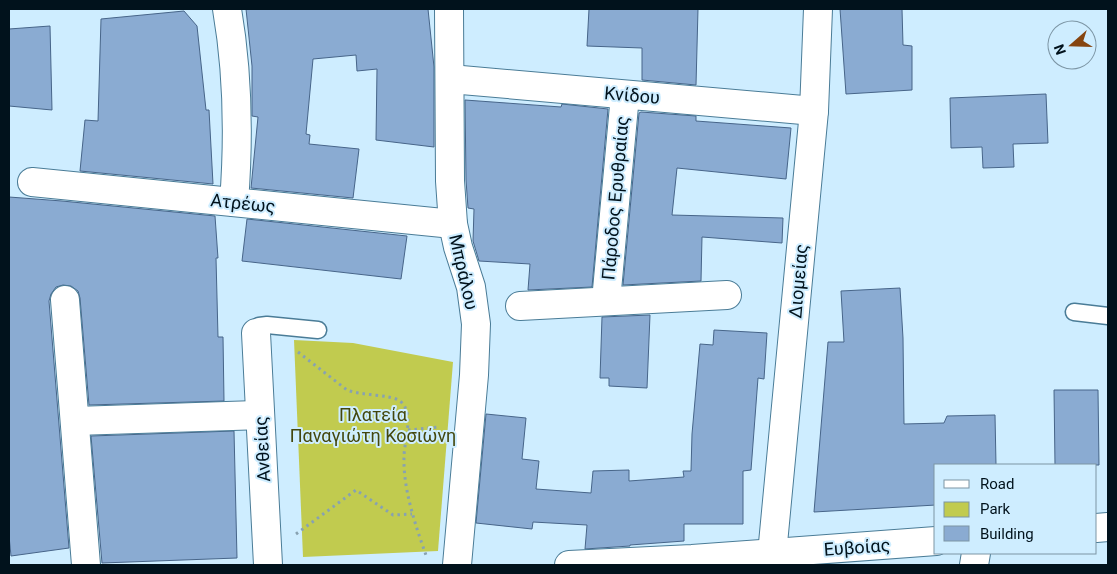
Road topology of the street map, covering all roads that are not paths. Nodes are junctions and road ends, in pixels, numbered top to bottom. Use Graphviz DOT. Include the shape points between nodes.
graph roads {
  1 [pos="227,9"];
  2 [pos="449,9"];
  3 [pos="818,9"];
  4 [pos="450,79"];
  5 [pos="625,95"];
  6 [pos="814,111"];
  7 [pos="32,182"];
  8 [pos="234,202"];
  9 [pos="453,224"];
  10 [pos="727,295"];
  11 [pos="65,300"];
  12 [pos="606,301"];
  13 [pos="520,306"];
  14 [pos="1074,312"];
  15 [pos="1108,316"];
  16 [pos="318,330"];
  17 [pos="256,333"];
  18 [pos="260,415"];
  19 [pos="74,422"];
  20 [pos="934,541"];
  21 [pos="772,554"];
  22 [pos="267,560"];
  23 [pos="86,565"];
  24 [pos="457,565"];
  25 [pos="569,565"];
  1 -- 8 [label="street" via="238,106"];
  2 -- 4 [label="street, Μπράλου"];
  3 -- 6 [label="street, Διομείας"];
  4 -- 5 [label="street, Κνίδου"];
  4 -- 9 [label="street, Μπράλου"];
  5 -- 6 [label="street, Κνίδου"];
  5 -- 12 [label="street, Πάροδος Ερυθραίας"];
  6 -- 21 [label="street, Διομείας"];
  7 -- 8 [label="street, Ατρέως"];
  8 -- 9 [label="street, Ατρέως"];
  9 -- 24 [label="street, Μπράλου" via="471,287 476,324"];
  10 -- 12 [label="street"];
  11 -- 19 [label="street"];
  12 -- 13 [label="street"];
  14 -- 15 [label="lane"];
  16 -- 17 [label="lane" via="267,324 260,326"];
  17 -- 18 [label="street, Ανθείας"];
  18 -- 19 [label="street"];
  18 -- 22 [label="street, Ανθείας"];
  19 -- 23 [label="street"];
  20 -- 21 [label="street, Ευβοίας"];
  21 -- 25 [label="street, Ευβοίας"];
}
